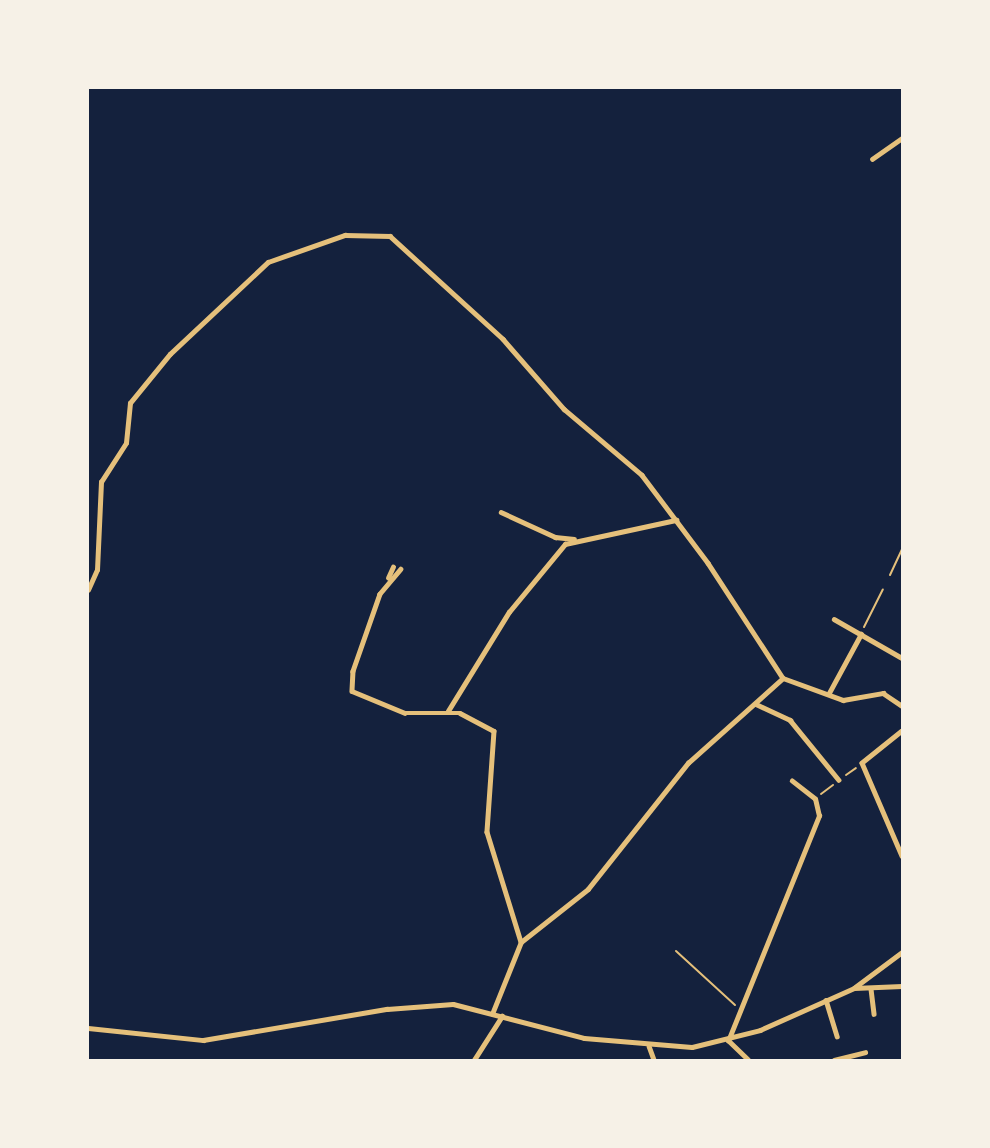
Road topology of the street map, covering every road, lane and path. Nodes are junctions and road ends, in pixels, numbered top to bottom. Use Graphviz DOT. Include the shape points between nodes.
graph roads {
  1 [pos="902,138"];
  2 [pos="872,159"];
  3 [pos="501,512"];
  4 [pos="676,520"];
  5 [pos="575,539"];
  6 [pos="902,549"];
  7 [pos="393,567"];
  8 [pos="401,569"];
  9 [pos="890,575"];
  10 [pos="386,582"];
  11 [pos="883,589"];
  12 [pos="88,590"];
  13 [pos="834,619"];
  14 [pos="861,634"];
  15 [pos="902,658"];
  16 [pos="783,678"];
  17 [pos="829,693"];
  18 [pos="755,704"];
  19 [pos="902,706"];
  20 [pos="447,711"];
  21 [pos="902,732"];
  22 [pos="839,780"];
  23 [pos="792,781"];
  24 [pos="902,856"];
  25 [pos="522,943"];
  26 [pos="676,951"];
  27 [pos="902,952"];
  28 [pos="866,976"];
  29 [pos="902,986"];
  30 [pos="854,988"];
  31 [pos="870,989"];
  32 [pos="826,1000"];
  33 [pos="741,1010"];
  34 [pos="492,1014"];
  35 [pos="874,1014"];
  36 [pos="502,1016"];
  37 [pos="88,1028"];
  38 [pos="837,1036"];
  39 [pos="728,1041"];
  40 [pos="649,1046"];
  41 [pos="865,1052"];
  42 [pos="474,1060"];
  43 [pos="654,1060"];
  44 [pos="748,1060"];
  45 [pos="834,1060"];
  1 -- 2 [label="street"];
  3 -- 5 [label="street" via="555,537"];
  4 -- 5 [label="street"];
  4 -- 12 [label="street" via="642,475 564,409 503,339 409,248 390,236 345,236 294,250 257,270 187,335 136,394 130,403 126,443 101,482 97,570"];
  4 -- 16 [label="street"];
  5 -- 20 [label="street" via="565,544 518,600"];
  6 -- 9 [label="path"];
  7 -- 10 [label="street"];
  8 -- 10 [label="street"];
  10 -- 20 [label="street" via="353,671 352,691 405,713"];
  11 -- 14 [label="path"];
  13 -- 14 [label="street"];
  14 -- 15 [label="street"];
  14 -- 17 [label="street"];
  16 -- 17 [label="street"];
  16 -- 18 [label="street"];
  17 -- 19 [label="street" via="848,700 879,692"];
  18 -- 22 [label="street" via="790,720"];
  18 -- 25 [label="street" via="688,763 588,889"];
  20 -- 25 [label="street" via="490,726 496,738 487,832"];
  21 -- 24 [label="street" via="862,764"];
  23 -- 33 [label="street" via="815,799 816,831"];
  25 -- 34 [label="street"];
  26 -- 33 [label="path"];
  27 -- 28 [label="street"];
  28 -- 30 [label="street"];
  28 -- 31 [label="street"];
  29 -- 31 [label="street"];
  30 -- 31 [label="street"];
  30 -- 32 [label="street"];
  31 -- 35 [label="street"];
  32 -- 38 [label="street"];
  32 -- 39 [label="street"];
  33 -- 39 [label="street"];
  34 -- 36 [label="street"];
  34 -- 37 [label="street" via="453,1004 414,1006 203,1040"];
  36 -- 40 [label="street" via="584,1038"];
  36 -- 42 [label="street"];
  39 -- 40 [label="street" via="692,1047"];
  39 -- 44 [label="street"];
  40 -- 43 [label="street"];
  41 -- 45 [label="street"];
}
